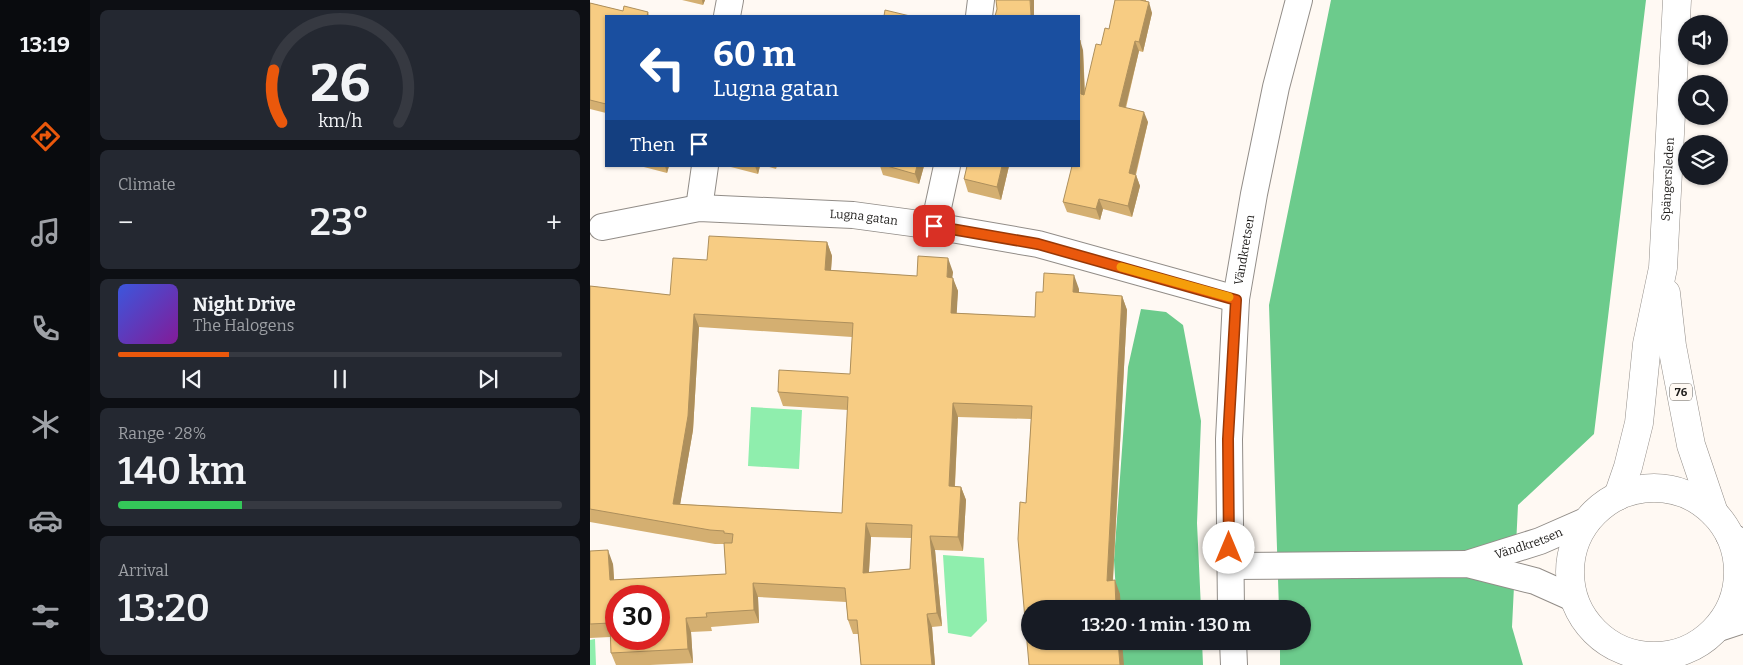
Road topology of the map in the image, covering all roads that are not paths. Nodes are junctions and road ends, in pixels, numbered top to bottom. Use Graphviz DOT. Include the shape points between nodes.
graph roads {
  1 [pos="730,0"];
  2 [pos="981,0"];
  3 [pos="1299,0"];
  4 [pos="1677,0"];
  5 [pos="727,15"];
  6 [pos="979,15"];
  7 [pos="705,167"];
  8 [pos="947,167"];
  9 [pos="699,208"];
  10 [pos="934,226"];
  11 [pos="602,227"];
  12 [pos="1663,268"];
  13 [pos="1236,300"];
  14 [pos="1618,496"];
  15 [pos="1588,520"];
  16 [pos="1729,530"];
  17 [pos="1467,564"];
  18 [pos="1230,566"];
  19 [pos="1573,598"];
  20 [pos="1231,600"];
  21 [pos="1743,620"];
  22 [pos="1589,626"];
  23 [pos="1716,629"];
  24 [pos="1233,650"];
  25 [pos="1688,655"];
  26 [pos="1234,665"];
  27 [pos="1606,665"];
  1 -- 5 [label="street"];
  2 -- 6 [label="street"];
  3 -- 13 [label="street, Vändkretsen" via="1276,87"];
  4 -- 12 [label="main road, Spängersleden / 76"];
  7 -- 9 [label="street"];
  8 -- 10 [label="street"];
  9 -- 10 [label="street, Lugna gatan" via="852,215"];
  9 -- 11 [label="street, Lugna gatan"];
  10 -- 13 [label="street, Lugna gatan" via="1038,244"];
  12 -- 14 [label="main road, Spängersleden / 76" via="1647,344 1639,422"];
  12 -- 16 [label="main road, Spängersleden / 76" via="1672,346 1692,445"];
  13 -- 18 [label="street, Vändkretsen" via="1228,439"];
  14 -- 15 [label="main road, Spängersleden" via="1601,506"];
  14 -- 16 [label="main road, Spängersleden" via="1643,489 1669,489 1693,498"];
  15 -- 17 [label="street, Vändkretsen" via="1540,541"];
  15 -- 19 [label="main road, Spängersleden" via="1574,544 1569,571"];
  16 -- 23 [label="main road, Spängersleden" via="1737,559 1737,584 1730,608"];
  17 -- 18 [label="street, Vändkretsen"];
  17 -- 19 [label="street, Vändkretsen" via="1535,581"];
  18 -- 20 [label="street, Vändkretsen"];
  19 -- 22 [label="main road, Spängersleden"];
  21 -- 23 [label="street"];
  22 -- 25 [label="main road, Spängersleden" via="1611,645 1638,655"];
  22 -- 27 [label="main road, Spängersleden"];
  23 -- 25 [label="main road, Spängersleden"];
  24 -- 26 [label="street"];
}
